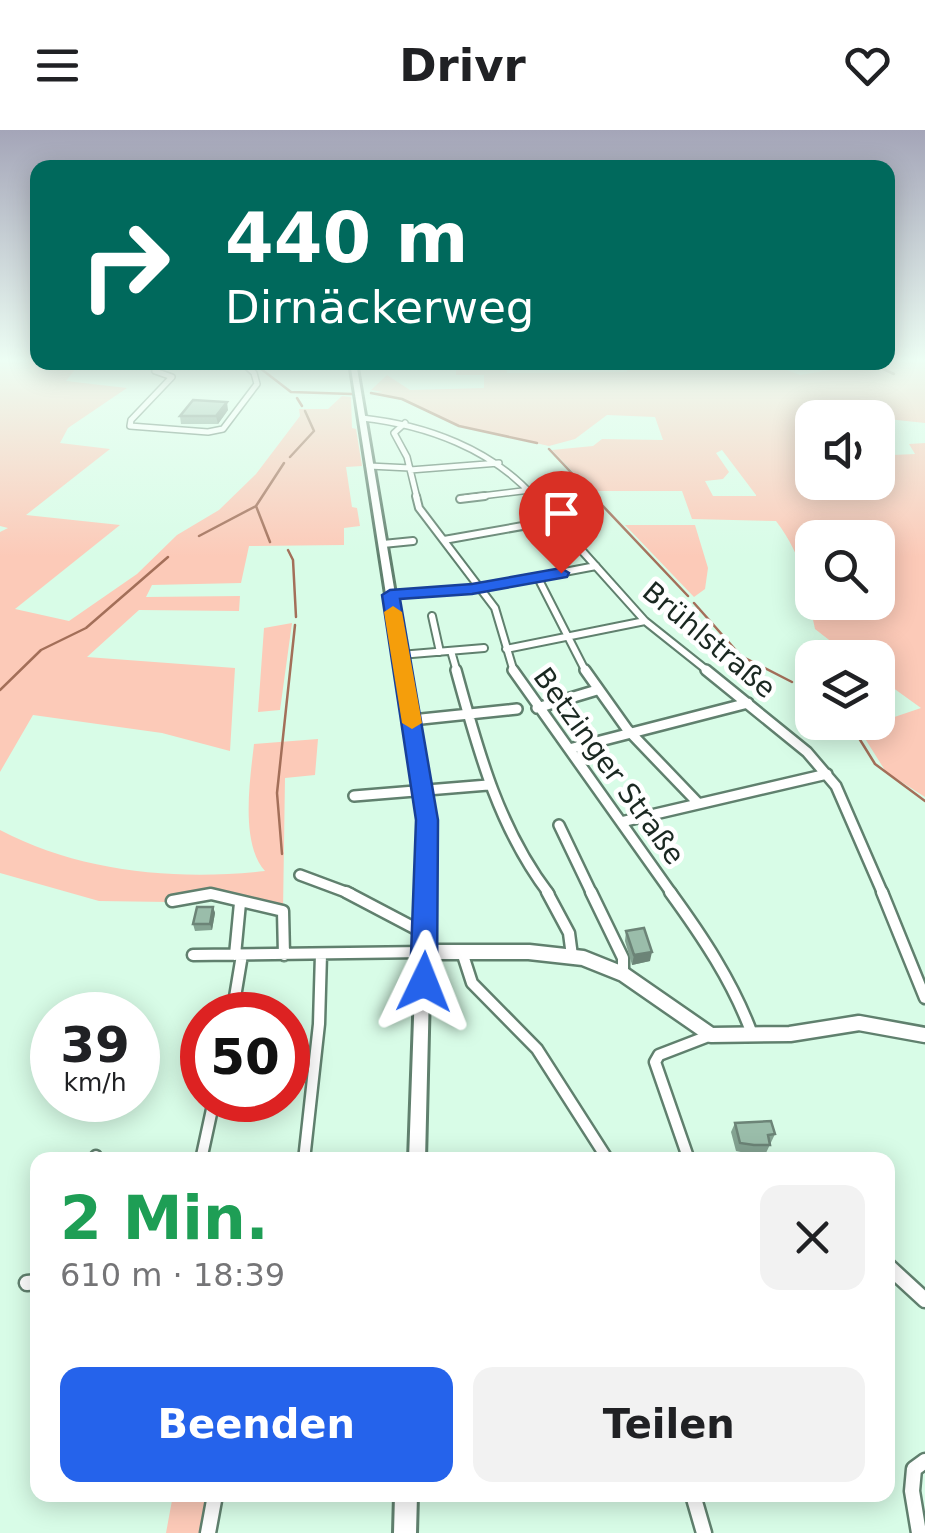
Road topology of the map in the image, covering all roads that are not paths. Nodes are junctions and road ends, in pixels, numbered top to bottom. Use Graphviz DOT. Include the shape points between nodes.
graph roads {
  1 [pos="130,425"];
  2 [pos="226,425"];
  3 [pos="363,425"];
  4 [pos="402,425"];
  5 [pos="411,425"];
  6 [pos="499,463"];
  7 [pos="368,466"];
  8 [pos="410,469"];
  9 [pos="530,490"];
  10 [pos="460,499"];
  11 [pos="556,520"];
  12 [pos="444,540"];
  13 [pos="414,541"];
  14 [pos="383,544"];
  15 [pos="596,566"];
  16 [pos="538,578"];
  17 [pos="480,588"];
  18 [pos="390,595"];
  19 [pos="432,616"];
  20 [pos="645,622"];
  21 [pos="572,637"];
  22 [pos="484,648"];
  23 [pos="506,649"];
  24 [pos="452,651"];
  25 [pos="440,652"];
  26 [pos="400,655"];
  27 [pos="597,690"];
  28 [pos="748,703"];
  29 [pos="537,708"];
  30 [pos="517,709"];
  31 [pos="466,714"];
  32 [pos="412,720"];
  33 [pos="632,734"];
  34 [pos="569,750"];
  35 [pos="827,774"];
  36 [pos="488,785"];
  37 [pos="423,792"];
  38 [pos="354,796"];
  39 [pos="698,803"];
  40 [pos="621,822"];
  41 [pos="559,825"];
  42 [pos="300,874"];
  43 [pos="172,902"];
  44 [pos="240,903"];
  45 [pos="425,934"];
  46 [pos="425,952"];
  47 [pos="462,952"];
  48 [pos="321,954"];
  49 [pos="193,955"];
  50 [pos="238,955"];
  51 [pos="284,955"];
  52 [pos="572,956"];
  53 [pos="623,974"];
  54 [pos="234,992"];
  55 [pos="925,998"];
  56 [pos="752,1034"];
  57 [pos="711,1036"];
  58 [pos="925,1036"];
  59 [pos="209,1122"];
  60 [pos="208,1128"];
  61 [pos="203,1152"];
  62 [pos="305,1152"];
  63 [pos="417,1152"];
  64 [pos="603,1152"];
  65 [pos="686,1152"];
  66 [pos="895,1272"];
  67 [pos="925,1300"];
  68 [pos="925,1461"];
  69 [pos="214,1502"];
  70 [pos="406,1502"];
  71 [pos="695,1502"];
  72 [pos="208,1533"];
  73 [pos="405,1533"];
  74 [pos="704,1533"];
  75 [pos="919,1533"];
  1 -- 2 [label="street" via="208,432"];
  3 -- 7 [label="main road"];
  4 -- 8 [label="street, Betzinger Straße" via="394,431"];
  5 -- 6 [label="street, Brühlstraße"];
  6 -- 8 [label="street"];
  6 -- 9 [label="street, Brühlstraße"];
  7 -- 8 [label="street"];
  7 -- 14 [label="main road"];
  8 -- 12 [label="street, Betzinger Straße" via="416,502"];
  9 -- 10 [label="street"];
  9 -- 11 [label="street, Brühlstraße"];
  11 -- 12 [label="street"];
  11 -- 15 [label="street, Brühlstraße"];
  12 -- 17 [label="street, Betzinger Straße"];
  13 -- 14 [label="street"];
  14 -- 18 [label="main road"];
  15 -- 16 [label="street"];
  15 -- 20 [label="street, Brühlstraße"];
  16 -- 17 [label="street"];
  16 -- 21 [label="street"];
  17 -- 18 [label="street"];
  17 -- 23 [label="street, Betzinger Straße" via="495,608"];
  18 -- 26 [label="main road"];
  19 -- 25 [label="street"];
  20 -- 21 [label="street"];
  20 -- 28 [label="street, Brühlstraße"];
  21 -- 23 [label="street"];
  21 -- 27 [label="street"];
  22 -- 24 [label="street"];
  23 -- 29 [label="street, Betzinger Straße"];
  24 -- 25 [label="street"];
  24 -- 31 [label="street"];
  25 -- 26 [label="street"];
  26 -- 32 [label="main road"];
  27 -- 29 [label="street"];
  27 -- 33 [label="street"];
  28 -- 33 [label="street"];
  28 -- 35 [label="street, Brühlstraße"];
  29 -- 34 [label="street, Betzinger Straße"];
  30 -- 31 [label="street"];
  31 -- 32 [label="street"];
  31 -- 36 [label="street"];
  32 -- 37 [label="main road"];
  33 -- 34 [label="street"];
  33 -- 39 [label="street"];
  34 -- 40 [label="street, Betzinger Straße"];
  35 -- 39 [label="street"];
  35 -- 55 [label="street, Brühlstraße" via="855,824"];
  36 -- 37 [label="street"];
  36 -- 52 [label="street" via="526,864 558,906"];
  37 -- 38 [label="street"];
  37 -- 45 [label="main road"];
  39 -- 40 [label="street"];
  40 -- 56 [label="street, Betzinger Straße" via="701,934"];
  41 -- 53 [label="street" via="608,922"];
  42 -- 45 [label="street"];
  43 -- 44 [label="street" via="211,894"];
  44 -- 50 [label="street"];
  44 -- 51 [label="street" via="283,911"];
  45 -- 46 [label="main road"];
  46 -- 47 [label="street"];
  46 -- 48 [label="street"];
  46 -- 63 [label="main road"];
  47 -- 52 [label="street"];
  47 -- 64 [label="street" via="472,982 537,1049"];
  48 -- 51 [label="street"];
  48 -- 62 [label="street"];
  49 -- 50 [label="street"];
  50 -- 51 [label="street"];
  50 -- 54 [label="street"];
  52 -- 53 [label="street"];
  53 -- 57 [label="street"];
  56 -- 57 [label="street"];
  56 -- 58 [label="street" via="868,1023"];
  57 -- 65 [label="street" via="655,1062"];
  59 -- 60 [label="street"];
  60 -- 61 [label="street"];
  66 -- 67 [label="street"];
  68 -- 75 [label="street" via="911,1480"];
  69 -- 72 [label="street"];
  70 -- 73 [label="main road"];
  71 -- 74 [label="street"];
}
